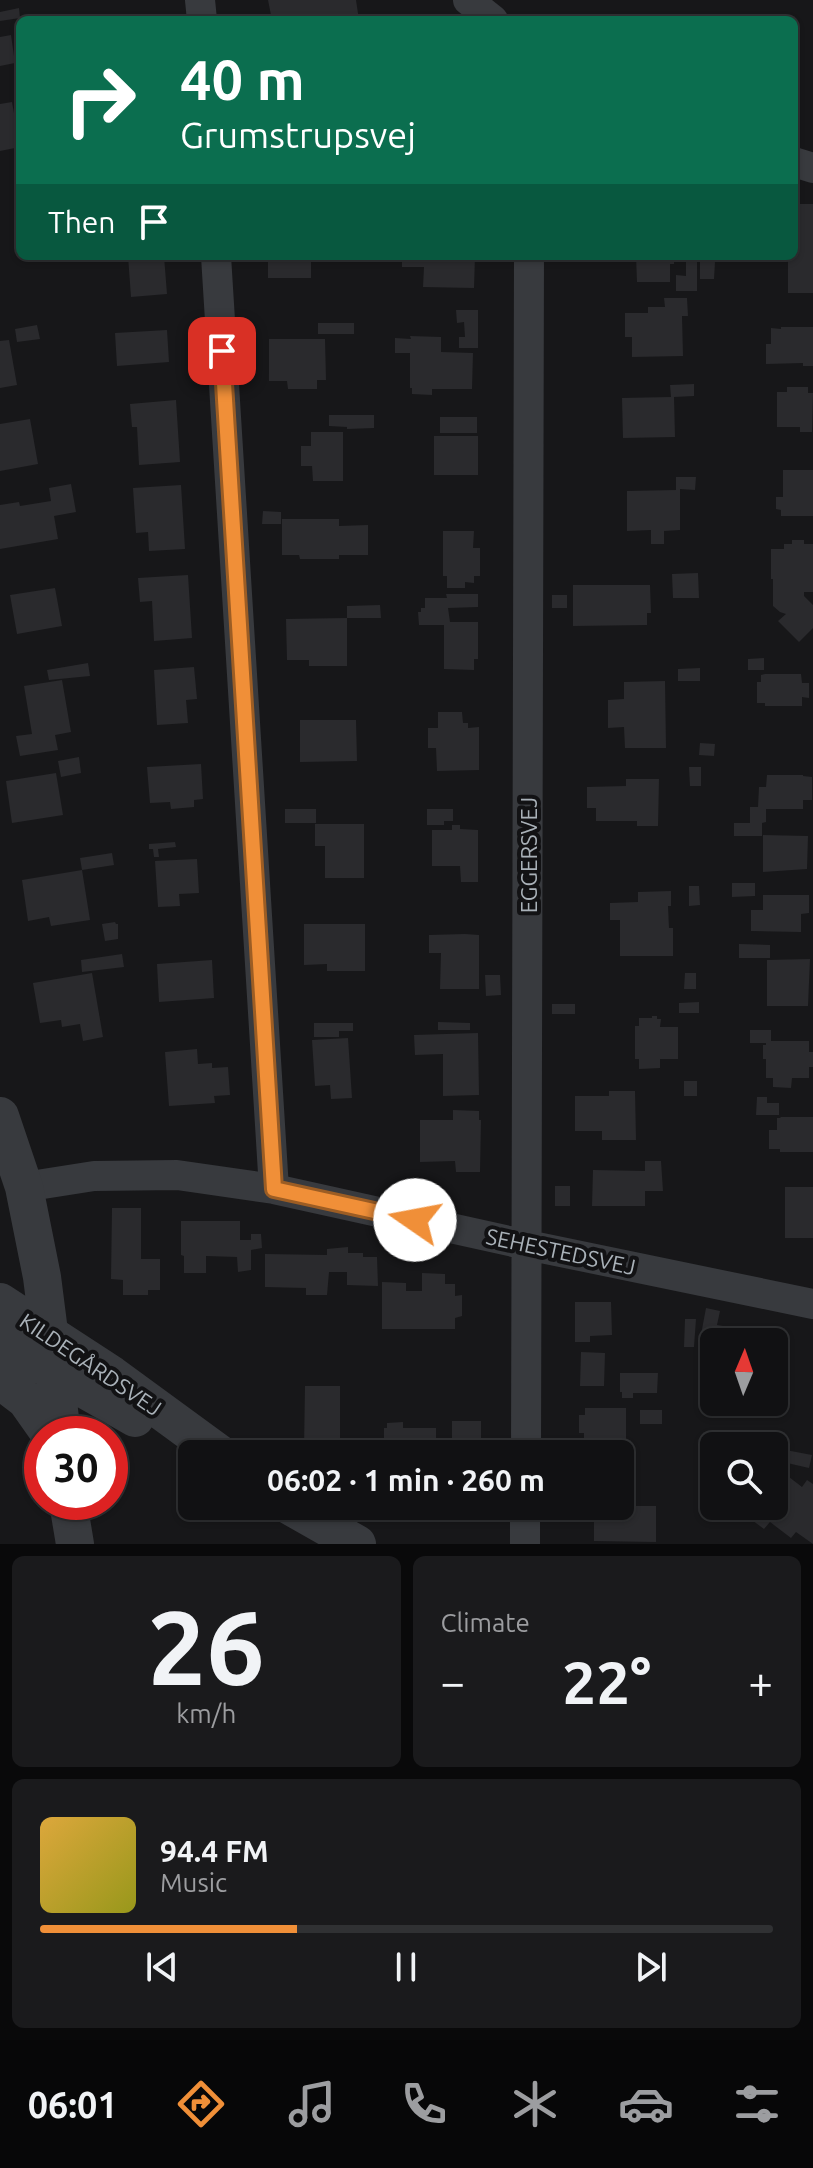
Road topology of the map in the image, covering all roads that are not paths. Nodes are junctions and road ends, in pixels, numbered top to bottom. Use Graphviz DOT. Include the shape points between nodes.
graph roads {
  1 [pos="468,0"];
  2 [pos="488,16"];
  3 [pos="216,260"];
  4 [pos="529,260"];
  5 [pos="0,1116"];
  6 [pos="0,1137"];
  7 [pos="274,1189"];
  8 [pos="10,1190"];
  9 [pos="527,1245"];
  10 [pos="813,1304"];
  11 [pos="27,1337"];
  12 [pos="0,1380"];
  13 [pos="37,1416"];
  14 [pos="46,1416"];
  15 [pos="56,1416"];
  16 [pos="178,1440"];
  17 [pos="201,1440"];
  18 [pos="526,1440"];
  19 [pos="71,1520"];
  20 [pos="315,1520"];
  21 [pos="525,1520"];
  22 [pos="75,1544"];
  23 [pos="357,1544"];
  24 [pos="525,1544"];
  1 -- 2 [label="street"];
  3 -- 7 [label="street"];
  4 -- 9 [label="street, EGGERSVEJ"];
  5 -- 8 [label="street"];
  6 -- 8 [label="street"];
  7 -- 8 [label="street, SEHESTEDSVEJ" via="177,1175 94,1176"];
  7 -- 9 [label="street, SEHESTEDSVEJ"];
  8 -- 11 [label="street"];
  9 -- 10 [label="street, SEHESTEDSVEJ"];
  9 -- 18 [label="street, EGGERSVEJ"];
  11 -- 14 [label="street"];
  11 -- 15 [label="street"];
  11 -- 16 [label="street, KILDEGÅRDSVEJ"];
  11 -- 17 [label="street, KILDEGÅRDSVEJ" via="112,1375"];
  12 -- 13 [label="street"];
  19 -- 22 [label="street"];
  20 -- 23 [label="street"];
  21 -- 24 [label="street"];
}
